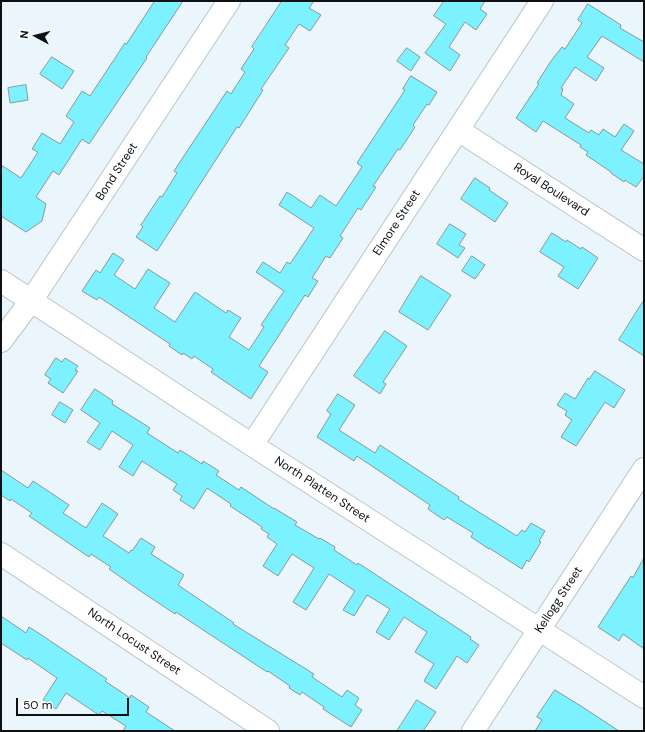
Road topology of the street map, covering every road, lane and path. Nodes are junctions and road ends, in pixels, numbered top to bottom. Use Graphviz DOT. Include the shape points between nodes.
graph roads {
  1 [pos="230,1"];
  2 [pos="542,1"];
  3 [pos="458,130"];
  4 [pos="644,250"];
  5 [pos="1,281"];
  6 [pos="31,301"];
  7 [pos="1,341"];
  8 [pos="252,445"];
  9 [pos="644,469"];
  10 [pos="1,554"];
  11 [pos="539,630"];
  12 [pos="644,697"];
  13 [pos="268,731"];
  14 [pos="474,731"];
  1 -- 6 [label="street, Bond Street"];
  2 -- 3 [label="street, Elmore Street"];
  3 -- 4 [label="street, Royal Boulevard"];
  3 -- 8 [label="street, Elmore Street"];
  5 -- 6 [label="street, North Platten Street"];
  6 -- 7 [label="street, Bond Street"];
  6 -- 8 [label="street, North Platten Street"];
  8 -- 11 [label="street, North Platten Street"];
  9 -- 11 [label="street, Kellogg Street"];
  10 -- 13 [label="street, North Locust Street"];
  11 -- 12 [label="street, North Platten Street"];
  11 -- 14 [label="street, Kellogg Street"];
}
